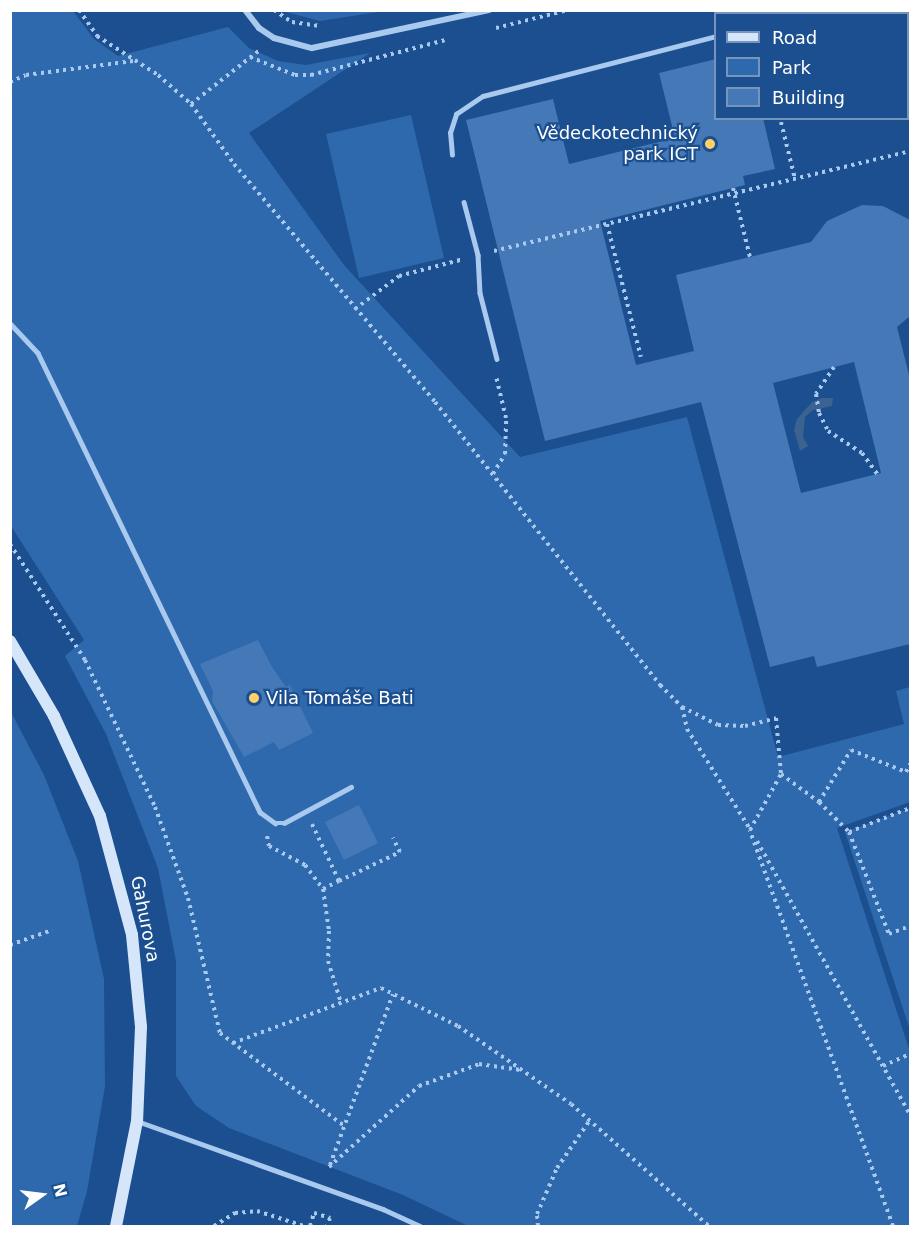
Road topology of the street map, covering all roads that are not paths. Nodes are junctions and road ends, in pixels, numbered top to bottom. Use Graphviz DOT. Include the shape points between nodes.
graph roads {
  1 [pos="244,10"];
  2 [pos="489,10"];
  3 [pos="714,37"];
  4 [pos="452,155"];
  5 [pos="464,202"];
  6 [pos="10,323"];
  7 [pos="497,358"];
  8 [pos="10,641"];
  9 [pos="351,787"];
  10 [pos="137,1121"];
  11 [pos="116,1227"];
  12 [pos="420,1227"];
  1 -- 2 [label="street" via="274,38 301,47 324,47"];
  3 -- 4 [label="lane" via="483,96 456,114 450,134"];
  5 -- 7 [label="lane" via="478,255 480,293"];
  6 -- 9 [label="lane" via="38,353 260,812 271,821 284,823"];
  8 -- 10 [label="street, Gahurova" via="54,716 84,778 124,895 138,984"];
  10 -- 11 [label="street, Gahurova"];
  10 -- 12 [label="lane" via="383,1209"];
}
